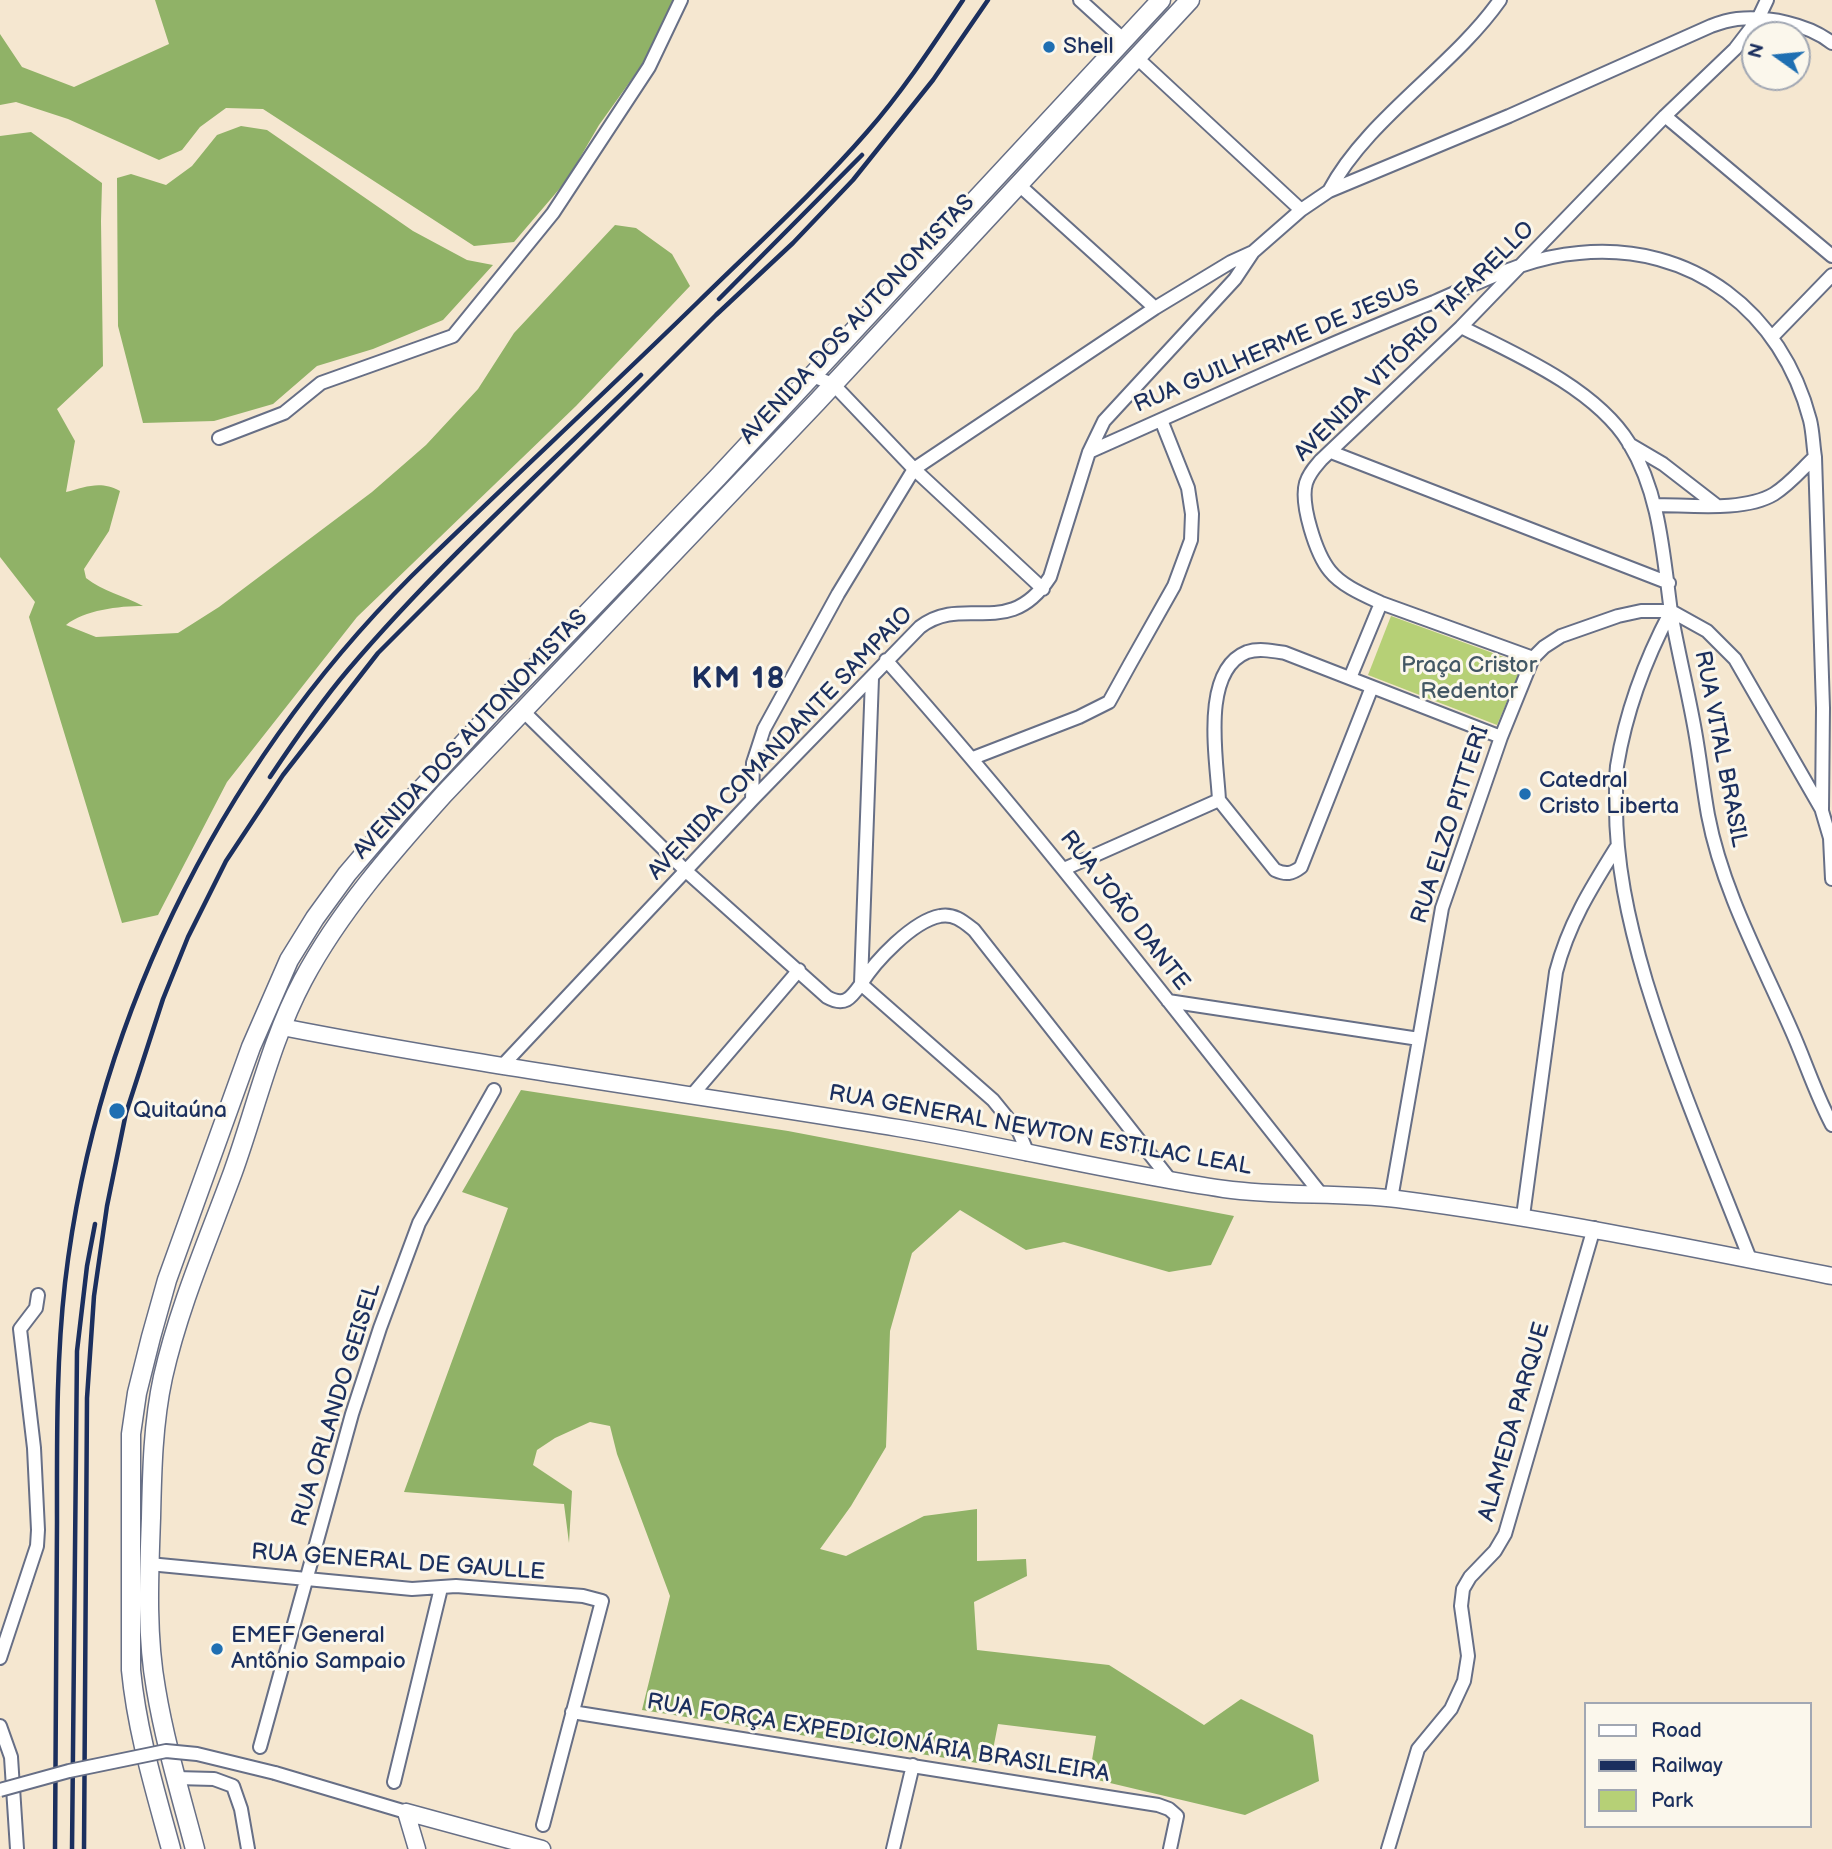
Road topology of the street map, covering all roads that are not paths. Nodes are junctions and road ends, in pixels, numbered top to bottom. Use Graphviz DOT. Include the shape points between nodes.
graph roads {
  1 [pos="681,0"];
  2 [pos="1080,0"];
  3 [pos="1161,0"];
  4 [pos="1190,0"];
  5 [pos="1500,0"];
  6 [pos="1767,0"];
  7 [pos="1758,19"];
  8 [pos="1125,40"];
  9 [pos="1832,43"];
  10 [pos="1136,57"];
  11 [pos="1665,116"];
  12 [pos="1018,184"];
  13 [pos="1329,191"];
  14 [pos="1301,210"];
  15 [pos="1253,252"];
  16 [pos="1832,256"];
  17 [pos="1520,265"];
  18 [pos="1832,275"];
  19 [pos="1155,308"];
  20 [pos="1461,327"];
  21 [pos="1772,337"];
  22 [pos="812,376"];
  23 [pos="833,384"];
  24 [pos="1161,420"];
  25 [pos="219,438"];
  26 [pos="1629,444"];
  27 [pos="1089,452"];
  28 [pos="1331,452"];
  29 [pos="1815,457"];
  30 [pos="914,469"];
  31 [pos="1655,505"];
  32 [pos="1716,505"];
  33 [pos="1669,583"];
  34 [pos="1043,589"];
  35 [pos="1381,603"];
  36 [pos="1832,609"];
  37 [pos="1818,610"];
  38 [pos="1671,611"];
  39 [pos="1533,658"];
  40 [pos="886,660"];
  41 [pos="526,678"];
  42 [pos="873,678"];
  43 [pos="1350,678"];
  44 [pos="1371,687"];
  45 [pos="1827,708"];
  46 [pos="524,712"];
  47 [pos="1501,737"];
  48 [pos="973,758"];
  49 [pos="752,800"];
  50 [pos="1219,800"];
  51 [pos="1822,811"];
  52 [pos="1616,848"];
  53 [pos="1064,869"];
  54 [pos="686,871"];
  55 [pos="1832,879"];
  56 [pos="799,970"];
  57 [pos="861,984"];
  58 [pos="1168,1000"];
  59 [pos="282,1027"];
  60 [pos="1419,1039"];
  61 [pos="502,1066"];
  62 [pos="494,1090"];
  63 [pos="693,1094"];
  64 [pos="1832,1125"];
  65 [pos="1028,1154"];
  66 [pos="1171,1181"];
  67 [pos="1321,1194"];
  68 [pos="1391,1199"];
  69 [pos="1522,1216"];
  70 [pos="1594,1228"];
  71 [pos="1751,1259"];
  72 [pos="1832,1276"];
  73 [pos="38,1295"];
  74 [pos="149,1564"];
  75 [pos="305,1580"];
  76 [pos="441,1588"];
  77 [pos="0,1658"];
  78 [pos="572,1712"];
  79 [pos="0,1726"];
  80 [pos="260,1748"];
  81 [pos="913,1765"];
  82 [pos="176,1778"];
  83 [pos="394,1782"];
  84 [pos="0,1790"];
  85 [pos="405,1812"];
  86 [pos="543,1825"];
  87 [pos="537,1848"];
  88 [pos="17,1849"];
  89 [pos="171,1849"];
  90 [pos="195,1849"];
  91 [pos="248,1849"];
  92 [pos="417,1849"];
  93 [pos="893,1849"];
  94 [pos="1170,1849"];
  95 [pos="1388,1849"];
  1 -- 25 [label="street" via="649,67 553,213 453,336 321,383 284,413"];
  2 -- 8 [label="street"];
  3 -- 8 [label="main road, AVENIDA DOS AUTONOMISTAS"];
  4 -- 10 [label="main road, AVENIDA DOS AUTONOMISTAS"];
  5 -- 13 [label="street" via="1361,146"];
  6 -- 7 [label="street, AVENIDA VITÓRIO TAFARELLO"];
  7 -- 9 [label="street" via="1810,30"];
  7 -- 11 [label="street, AVENIDA VITÓRIO TAFARELLO" via="1735,49"];
  7 -- 13 [label="street" via="1711,26"];
  8 -- 22 [label="main road, AVENIDA DOS AUTONOMISTAS"];
  10 -- 12 [label="main road, AVENIDA DOS AUTONOMISTAS"];
  10 -- 14 [label="street"];
  11 -- 16 [label="street"];
  11 -- 17 [label="street, AVENIDA VITÓRIO TAFARELLO"];
  12 -- 19 [label="street"];
  12 -- 23 [label="main road, AVENIDA DOS AUTONOMISTAS"];
  13 -- 14 [label="street"];
  14 -- 15 [label="street"];
  15 -- 19 [label="street"];
  15 -- 27 [label="street, AVENIDA COMANDANTE SAMPAIO" via="1235,279 1109,414"];
  17 -- 20 [label="street, AVENIDA VITÓRIO TAFARELLO"];
  17 -- 21 [label="street" via="1607,251 1660,260 1720,287"];
  17 -- 24 [label="street, RUA GUILHERME DE JESUS"];
  18 -- 21 [label="street"];
  19 -- 30 [label="street"];
  20 -- 26 [label="street" via="1563,382 1615,424"];
  20 -- 28 [label="street, AVENIDA VITÓRIO TAFARELLO"];
  21 -- 29 [label="street" via="1800,390"];
  22 -- 23 [label="street"];
  22 -- 41 [label="main road, AVENIDA DOS AUTONOMISTAS"];
  23 -- 30 [label="street"];
  23 -- 46 [label="main road, AVENIDA DOS AUTONOMISTAS"];
  24 -- 27 [label="street, RUA GUILHERME DE JESUS"];
  24 -- 48 [label="street" via="1188,488 1192,527 1174,586 1149,631 1109,702"];
  26 -- 31 [label="street, RUA VITAL BRASIL"];
  26 -- 32 [label="street"];
  27 -- 34 [label="street, AVENIDA COMANDANTE SAMPAIO"];
  28 -- 33 [label="street"];
  28 -- 35 [label="street, AVENIDA VITÓRIO TAFARELLO" via="1306,483 1304,497 1317,548 1330,572"];
  29 -- 32 [label="street" via="1785,486 1763,499"];
  29 -- 37 [label="street"];
  30 -- 34 [label="street"];
  30 -- 49 [label="street" via="764,729 753,763"];
  31 -- 32 [label="street"];
  31 -- 33 [label="street, RUA VITAL BRASIL"];
  33 -- 38 [label="street, RUA VITAL BRASIL"];
  34 -- 40 [label="street, AVENIDA COMANDANTE SAMPAIO" via="1016,610 930,619"];
  35 -- 39 [label="street, AVENIDA VITÓRIO TAFARELLO"];
  35 -- 43 [label="street"];
  36 -- 37 [label="street"];
  37 -- 45 [label="street"];
  38 -- 39 [label="street, RUA ELZO PITTERI" via="1618,616 1561,636"];
  38 -- 51 [label="street" via="1707,631 1735,659"];
  38 -- 52 [label="street" via="1649,653 1627,721 1617,768"];
  38 -- 64 [label="street, RUA VITAL BRASIL" via="1708,817 1723,872"];
  39 -- 47 [label="street, RUA ELZO PITTERI"];
  40 -- 42 [label="street, AVENIDA COMANDANTE SAMPAIO"];
  40 -- 48 [label="street, RUA JOÃO DANTE"];
  41 -- 46 [label="main road"];
  41 -- 89 [label="main road, AVENIDA DOS AUTONOMISTAS" via="356,864 289,960 239,1077 158,1308 131,1434 131,1670 142,1744"];
  42 -- 49 [label="street, AVENIDA COMANDANTE SAMPAIO"];
  42 -- 57 [label="street"];
  43 -- 44 [label="street"];
  43 -- 50 [label="street" via="1285,653 1247,652 1235,661 1224,672 1215,703"];
  44 -- 47 [label="street"];
  44 -- 50 [label="street" via="1301,867 1294,873 1275,870"];
  45 -- 51 [label="street"];
  46 -- 54 [label="street"];
  46 -- 59 [label="main road, AVENIDA DOS AUTONOMISTAS" via="444,794 354,901 303,980"];
  47 -- 60 [label="street, RUA ELZO PITTERI" via="1442,908"];
  48 -- 53 [label="street, RUA JOÃO DANTE"];
  49 -- 54 [label="street, AVENIDA COMANDANTE SAMPAIO"];
  50 -- 53 [label="street"];
  51 -- 55 [label="street" via="1830,838"];
  52 -- 69 [label="street" via="1563,944"];
  52 -- 71 [label="street" via="1634,941 1660,1025"];
  53 -- 58 [label="street, RUA JOÃO DANTE"];
  54 -- 56 [label="street"];
  54 -- 61 [label="street, AVENIDA COMANDANTE SAMPAIO"];
  56 -- 57 [label="street" via="834,1001 849,1000"];
  56 -- 63 [label="street"];
  57 -- 65 [label="street" via="993,1100 1019,1132"];
  57 -- 66 [label="street" via="878,960 925,921 940,916 962,920"];
  58 -- 60 [label="street"];
  58 -- 67 [label="street, RUA JOÃO DANTE"];
  59 -- 61 [label="street, RUA GENERAL NEWTON ESTILAC LEAL"];
  59 -- 74 [label="main road, AVENIDA DOS AUTONOMISTAS" via="169,1354 158,1406"];
  60 -- 68 [label="street, RUA ELZO PITTERI"];
  61 -- 63 [label="street, RUA GENERAL NEWTON ESTILAC LEAL"];
  62 -- 75 [label="street, RUA ORLANDO GEISEL" via="419,1223 352,1414"];
  63 -- 65 [label="street, RUA GENERAL NEWTON ESTILAC LEAL"];
  65 -- 66 [label="street, RUA GENERAL NEWTON ESTILAC LEAL"];
  66 -- 67 [label="street, RUA GENERAL NEWTON ESTILAC LEAL" via="1252,1193"];
  67 -- 68 [label="street, RUA GENERAL NEWTON ESTILAC LEAL"];
  68 -- 69 [label="street, RUA GENERAL NEWTON ESTILAC LEAL"];
  69 -- 70 [label="street, RUA GENERAL NEWTON ESTILAC LEAL"];
  70 -- 71 [label="street, RUA GENERAL NEWTON ESTILAC LEAL"];
  70 -- 95 [label="street, ALAMEDA PARQUE" via="1505,1534 1463,1589 1468,1656 1461,1691 1418,1749"];
  71 -- 72 [label="street, RUA GENERAL NEWTON ESTILAC LEAL"];
  73 -- 77 [label="street" via="36,1308 20,1329 38,1494 37,1546"];
  74 -- 75 [label="street, RUA GENERAL DE GAULLE"];
  74 -- 82 [label="main road, AVENIDA DOS AUTONOMISTAS" via="149,1636"];
  75 -- 76 [label="street, RUA GENERAL DE GAULLE"];
  75 -- 80 [label="street, RUA ORLANDO GEISEL"];
  76 -- 78 [label="street, RUA GENERAL DE GAULLE" via="583,1596 601,1601"];
  76 -- 83 [label="street"];
  78 -- 81 [label="street, RUA FORÇA EXPEDICIONÁRIA BRASILEIRA"];
  78 -- 86 [label="street"];
  79 -- 88 [label="street" via="13,1769"];
  81 -- 93 [label="street"];
  81 -- 94 [label="street, RUA FORÇA EXPEDICIONÁRIA BRASILEIRA" via="1158,1805 1175,1813"];
  82 -- 90 [label="main road, AVENIDA DOS AUTONOMISTAS"];
  82 -- 91 [label="street" via="214,1779 233,1786"];
  84 -- 85 [label="street, bridge" via="166,1751 275,1773"];
  85 -- 87 [label="street"];
  85 -- 92 [label="street"];
}
